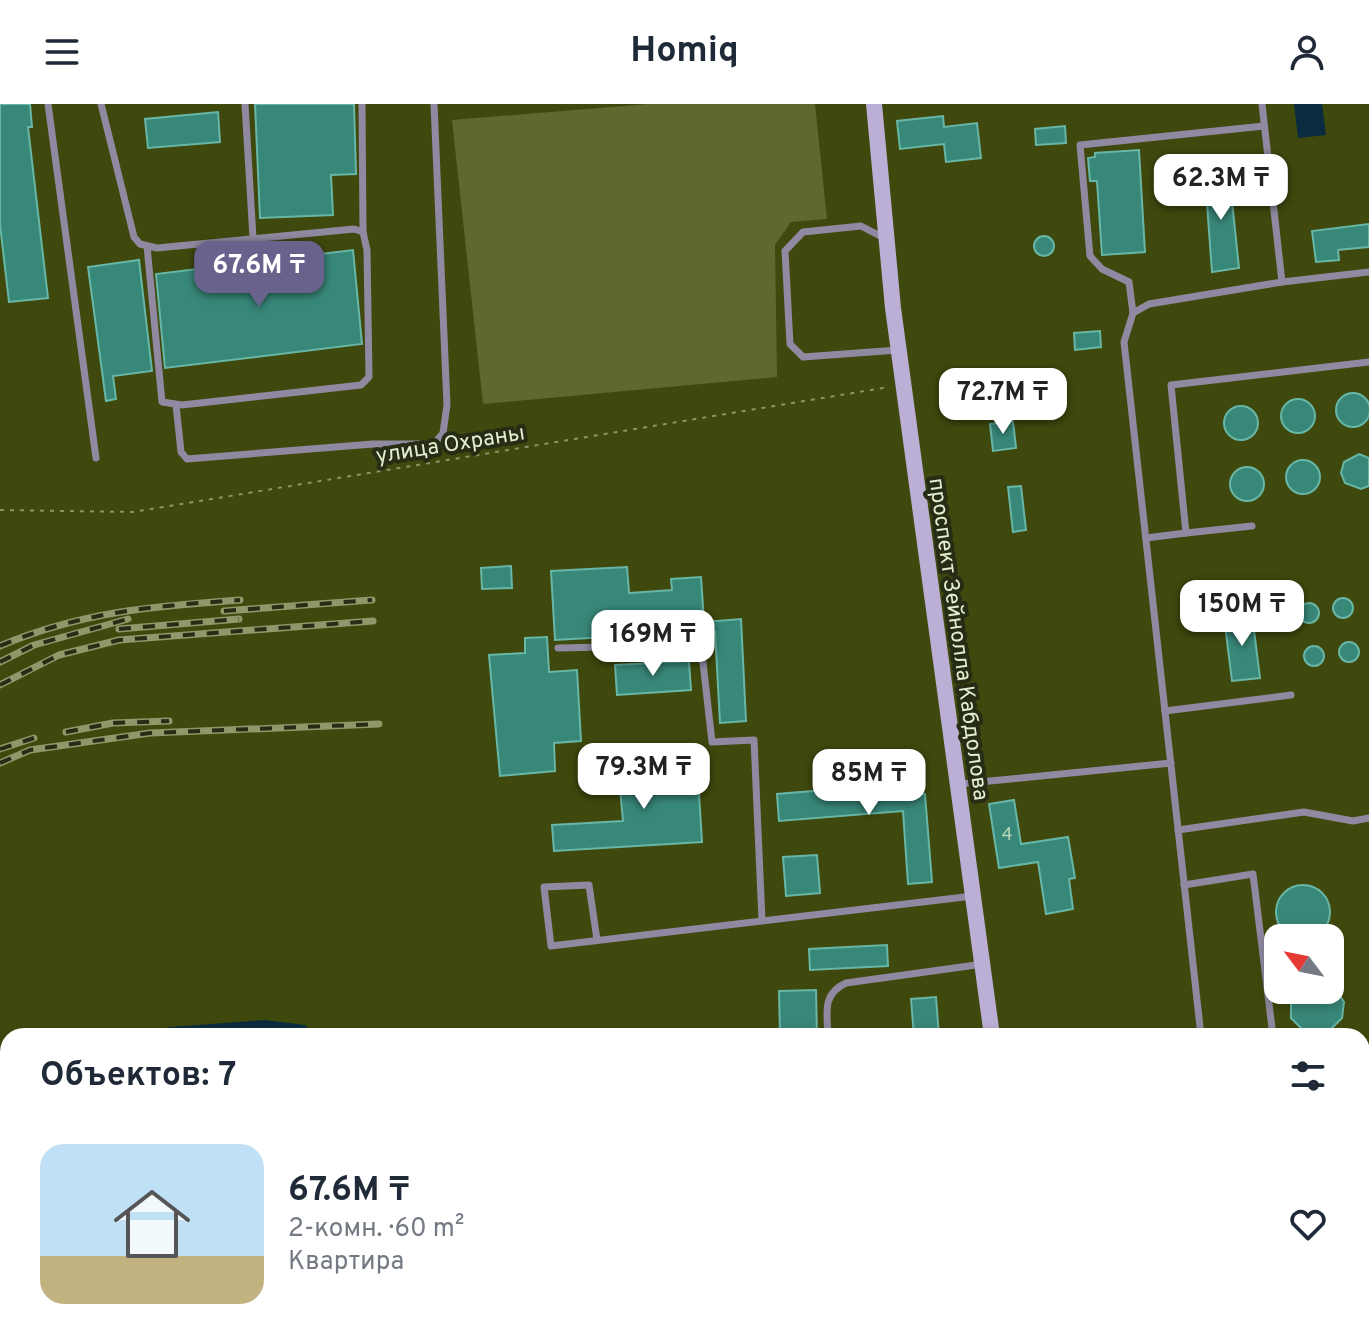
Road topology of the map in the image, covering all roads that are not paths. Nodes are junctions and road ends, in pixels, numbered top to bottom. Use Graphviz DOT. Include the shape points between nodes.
graph roads {
  1 [pos="48,104"];
  2 [pos="101,104"];
  3 [pos="245,104"];
  4 [pos="362,104"];
  5 [pos="434,104"];
  6 [pos="874,104"];
  7 [pos="1262,104"];
  8 [pos="1264,126"];
  9 [pos="363,232"];
  10 [pos="253,238"];
  11 [pos="886,239"];
  12 [pos="147,246"];
  13 [pos="1369,272"];
  14 [pos="1282,282"];
  15 [pos="1133,313"];
  16 [pos="899,350"];
  17 [pos="1369,362"];
  18 [pos="176,405"];
  19 [pos="96,458"];
  20 [pos="1252,526"];
  21 [pos="1186,533"];
  22 [pos="1146,538"];
  23 [pos="558,648"];
  24 [pos="1291,695"];
  25 [pos="1165,711"];
  26 [pos="1171,763"];
  27 [pos="958,784"];
  28 [pos="1369,818"];
  29 [pos="1178,830"];
  30 [pos="1184,885"];
  31 [pos="973,896"];
  32 [pos="762,920"];
  33 [pos="597,940"];
  34 [pos="983,964"];
  35 [pos="828,1028"];
  36 [pos="991,1028"];
  37 [pos="1200,1028"];
  38 [pos="1272,1028"];
  1 -- 19 [label="lane"];
  2 -- 12 [label="lane" via="134,237"];
  3 -- 10 [label="lane"];
  4 -- 9 [label="lane"];
  5 -- 18 [label="lane" via="447,405 443,433 434,444 187,459 181,452"];
  6 -- 11 [label="main road, проспект Зейнолла Кабдолова"];
  7 -- 8 [label="lane"];
  8 -- 14 [label="lane"];
  8 -- 15 [label="lane" via="1080,145 1090,256 1102,269 1129,282"];
  9 -- 10 [label="lane"];
  9 -- 18 [label="lane" via="371,371 361,385"];
  10 -- 12 [label="lane"];
  11 -- 16 [label="main road, проспект Зейнолла Кабдолова"];
  11 -- 16 [label="lane" via="861,226 803,232 793,239 785,251 790,344 803,357"];
  12 -- 18 [label="lane" via="162,402"];
  13 -- 14 [label="lane"];
  14 -- 15 [label="lane" via="1149,304"];
  15 -- 22 [label="lane" via="1124,342"];
  16 -- 27 [label="main road, проспект Зейнолла Кабдолова"];
  17 -- 21 [label="lane" via="1171,385"];
  20 -- 21 [label="lane"];
  21 -- 22 [label="lane"];
  22 -- 25 [label="lane"];
  23 -- 32 [label="lane" via="701,645 712,742 754,740"];
  24 -- 25 [label="lane"];
  25 -- 26 [label="lane"];
  26 -- 27 [label="lane"];
  26 -- 29 [label="lane"];
  27 -- 31 [label="main road, проспект Зейнолла Кабдолова"];
  28 -- 29 [label="lane" via="1353,821 1304,812"];
  29 -- 30 [label="lane"];
  30 -- 37 [label="lane"];
  30 -- 38 [label="lane" via="1253,874"];
  31 -- 32 [label="lane"];
  31 -- 34 [label="main road, проспект Зейнолла Кабдолова"];
  32 -- 33 [label="lane"];
  33 -- 33 [label="lane" via="551,946 544,887 589,885"];
  34 -- 35 [label="lane" via="846,983 833,989 827,1001"];
  34 -- 36 [label="main road, проспект Зейнолла Кабдолова"];
}
